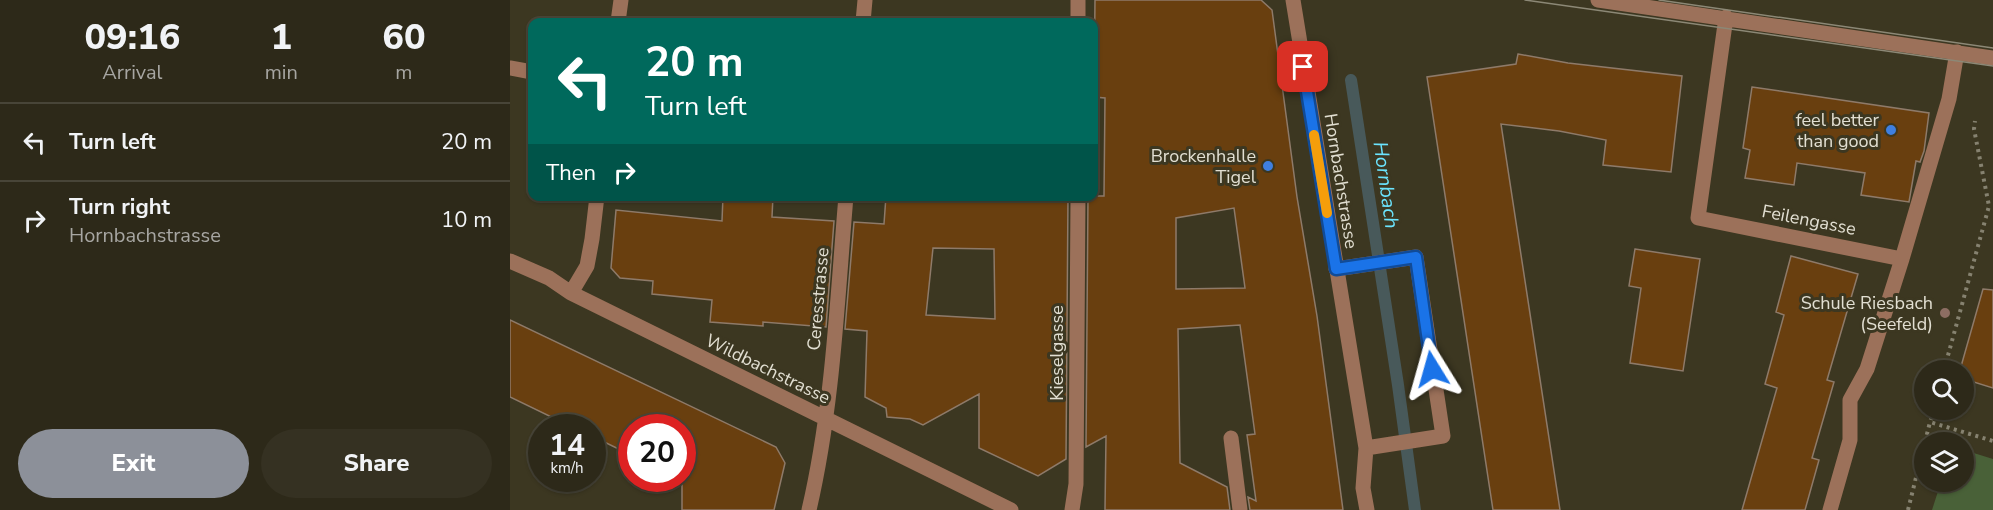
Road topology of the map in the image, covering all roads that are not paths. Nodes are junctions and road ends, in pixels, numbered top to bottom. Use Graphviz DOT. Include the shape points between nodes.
graph roads {
  1 [pos="621,0"];
  2 [pos="865,0"];
  3 [pos="1078,0"];
  4 [pos="1293,0"];
  5 [pos="1598,0"];
  6 [pos="1726,17"];
  7 [pos="619,18"];
  8 [pos="863,18"];
  9 [pos="1078,18"];
  10 [pos="1957,52"];
  11 [pos="1993,58"];
  12 [pos="510,68"];
  13 [pos="528,71"];
  14 [pos="596,201"];
  15 [pos="846,201"];
  16 [pos="1078,201"];
  17 [pos="1902,259"];
  18 [pos="510,261"];
  19 [pos="1336,269"];
  20 [pos="571,294"];
  21 [pos="827,420"];
  22 [pos="1231,438"];
  23 [pos="1366,448"];
  24 [pos="809,510"];
  25 [pos="1011,510"];
  26 [pos="1072,510"];
  27 [pos="1240,510"];
  28 [pos="1366,510"];
  29 [pos="1830,510"];
  1 -- 7 [label="street"];
  2 -- 8 [label="street"];
  3 -- 9 [label="street"];
  4 -- 19 [label="street, Hornbachstrasse"];
  5 -- 6 [label="street"];
  6 -- 10 [label="street"];
  6 -- 17 [label="street, Feilengasse" via="1698,218"];
  10 -- 11 [label="street"];
  10 -- 17 [label="street" via="1949,99"];
  12 -- 13 [label="street"];
  14 -- 20 [label="street" via="586,266"];
  15 -- 21 [label="street, Ceresstrasse"];
  16 -- 26 [label="street, Kieselgasse" via="1076,484"];
  17 -- 29 [label="street" via="1867,369 1850,400 1850,440"];
  18 -- 20 [label="street, Wildbachstrasse" via="549,278"];
  19 -- 23 [label="street, Hornbachstrasse"];
  19 -- 23 [label="street" via="1416,257 1443,436"];
  20 -- 21 [label="street, Wildbachstrasse"];
  21 -- 24 [label="street, Ceresstrasse"];
  21 -- 25 [label="street, Wildbachstrasse"];
  22 -- 27 [label="street"];
  23 -- 28 [label="street, Hornbachstrasse"];
}
